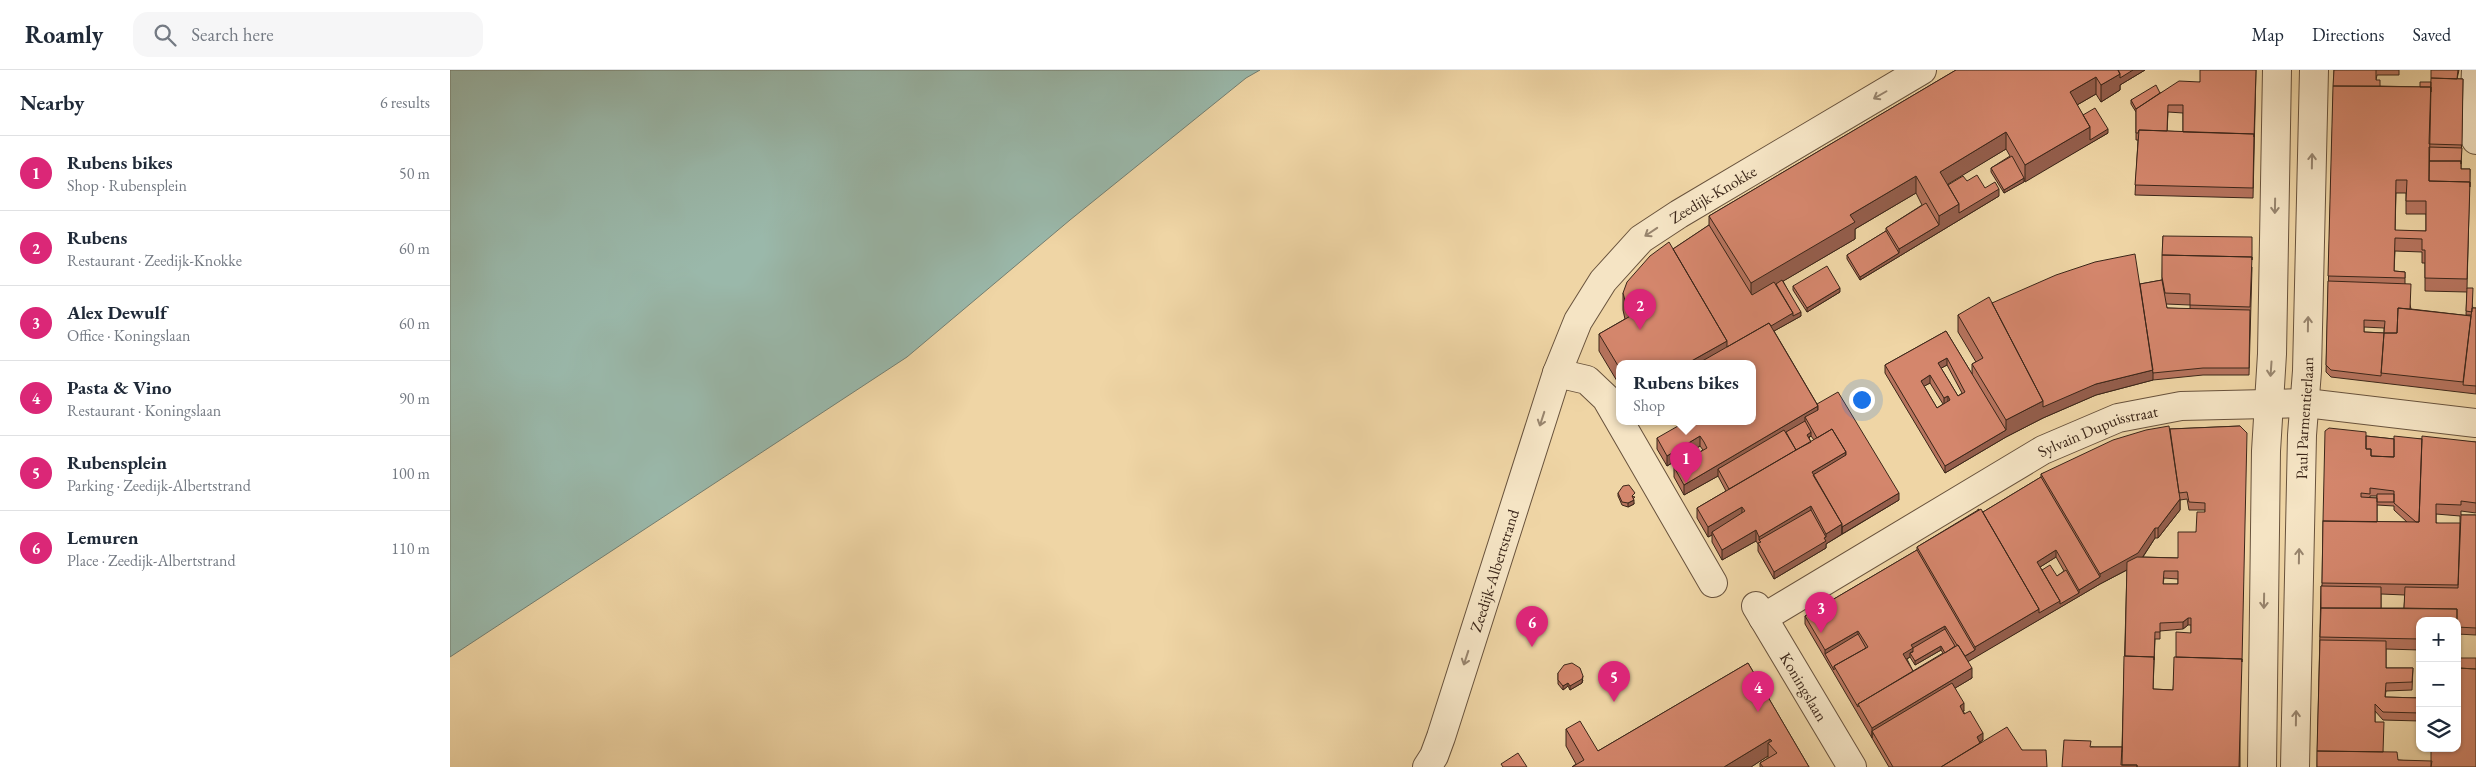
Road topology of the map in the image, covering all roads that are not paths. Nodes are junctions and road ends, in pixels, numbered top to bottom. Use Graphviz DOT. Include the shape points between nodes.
graph roads {
  1 [pos="1922,70"];
  2 [pos="2277,70"];
  3 [pos="2314,70"];
  4 [pos="2476,70"];
  5 [pos="2476,140"];
  6 [pos="1557,373"];
  7 [pos="2268,403"];
  8 [pos="2306,403"];
  9 [pos="1616,415"];
  10 [pos="2476,423"];
  11 [pos="1621,425"];
  12 [pos="1712,583"];
  13 [pos="1760,612"];
  14 [pos="1427,767"];
  15 [pos="1852,767"];
  16 [pos="2262,767"];
  17 [pos="2295,767"];
  1 -- 6 [label="street, Zeedijk-Knokke, one-way" via="1641,239 1603,281 1578,321"];
  2 -- 7 [label="street, one-way" via="2272,354"];
  8 -- 3 [label="street, Paul Parmentierlaan, one-way"];
  4 -- 5 [label="street" via="2473,135"];
  6 -- 9 [label="street" via="1586,380 1606,398"];
  6 -- 14 [label="street, Zeedijk-Albertstrand, one-way" via="1441,737"];
  7 -- 8 [label="street, Sylvain Dupuisstraat"];
  7 -- 13 [label="street, Sylvain Dupuisstraat" via="2181,406 2118,418 2052,446"];
  7 -- 16 [label="street, one-way"];
  8 -- 10 [label="street, Sylvain Dupuisstraat"];
  17 -- 8 [label="street, Paul Parmentierlaan, one-way" via="2302,434"];
  11 -- 12 [label="street"];
  13 -- 15 [label="street, Koningslaan"];
}
